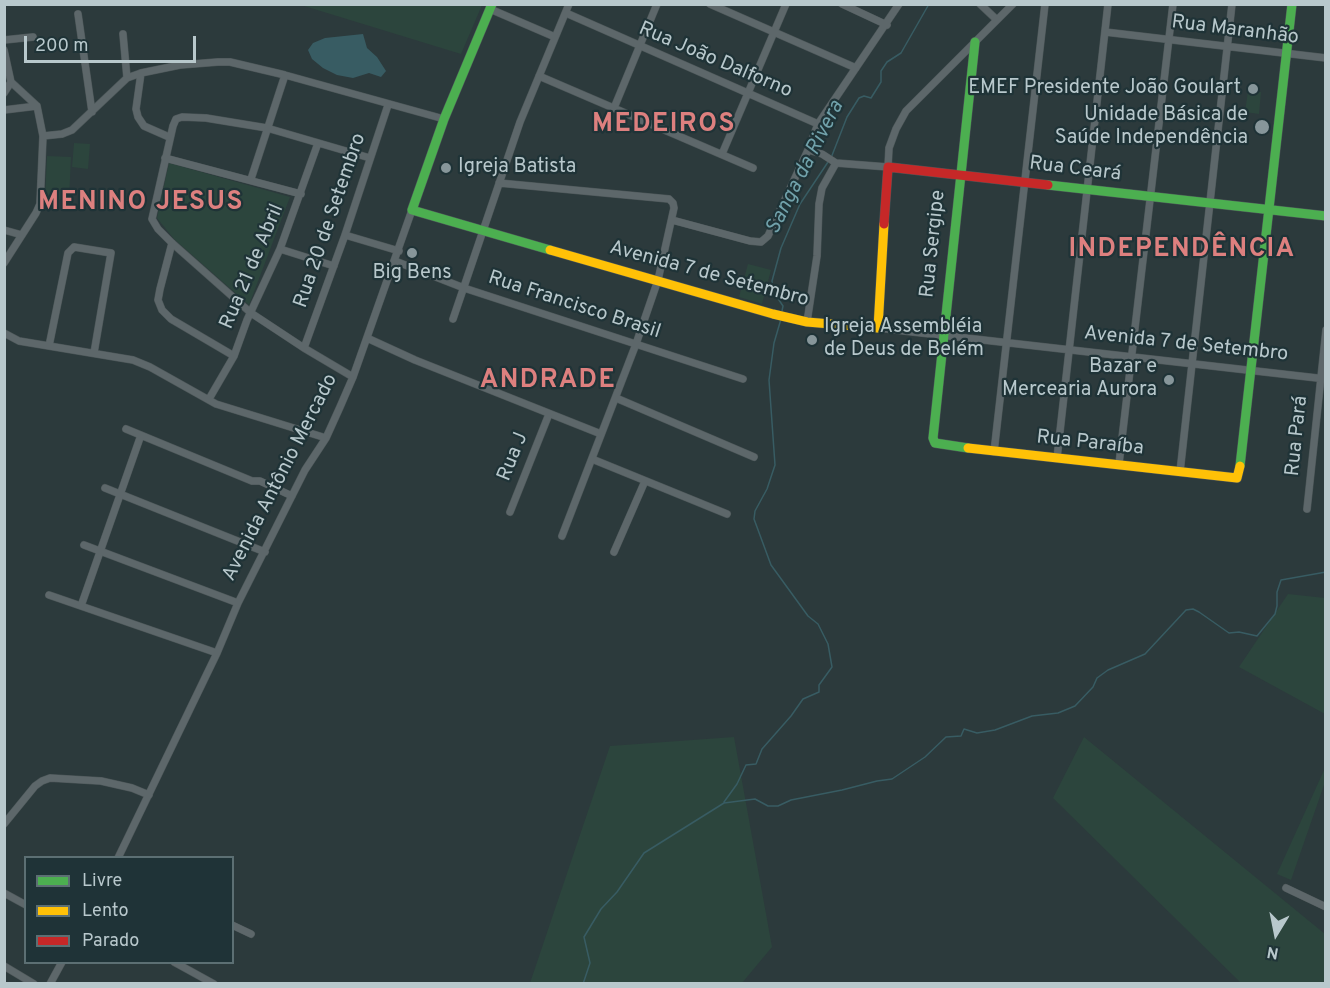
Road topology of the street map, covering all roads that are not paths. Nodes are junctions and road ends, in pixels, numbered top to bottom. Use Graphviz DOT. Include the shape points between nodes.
graph roads {
  1 [pos="569,4"];
  2 [pos="657,4"];
  3 [pos="710,4"];
  4 [pos="786,4"];
  5 [pos="842,4"];
  6 [pos="899,4"];
  7 [pos="980,4"];
  8 [pos="1013,4"];
  9 [pos="1045,4"];
  10 [pos="1108,4"];
  11 [pos="1173,4"];
  12 [pos="1232,4"];
  13 [pos="1292,4"];
  14 [pos="491,7"];
  15 [pos="566,13"];
  16 [pos="78,14"];
  17 [pos="997,20"];
  18 [pos="886,25"];
  19 [pos="774,32"];
  20 [pos="1105,32"];
  21 [pos="123,34"];
  22 [pos="33,37"];
  23 [pos="555,37"];
  24 [pos="4,40"];
  25 [pos="1170,40"];
  26 [pos="975,42"];
  27 [pos="639,47"];
  28 [pos="1227,47"];
  29 [pos="4,50"];
  30 [pos="1287,54"];
  31 [pos="1326,58"];
  32 [pos="856,68"];
  33 [pos="141,73"];
  34 [pos="285,75"];
  35 [pos="539,76"];
  36 [pos="127,78"];
  37 [pos="11,82"];
  38 [pos="4,93"];
  39 [pos="747,93"];
  40 [pos="388,105"];
  41 [pos="36,106"];
  42 [pos="614,108"];
  43 [pos="4,110"];
  44 [pos="92,112"];
  45 [pos="444,119"];
  46 [pos="818,124"];
  47 [pos="267,128"];
  48 [pos="43,136"];
  49 [pos="813,136"];
  50 [pos="170,137"];
  51 [pos="318,143"];
  52 [pos="808,150"];
  53 [pos="722,154"];
  54 [pos="822,154"];
  55 [pos="165,158"];
  56 [pos="370,158"];
  57 [pos="834,161"];
  58 [pos="888,167"];
  59 [pos="753,168"];
  60 [pos="960,175"];
  61 [pos="251,179"];
  62 [pos="1023,182"];
  63 [pos="500,183"];
  64 [pos="1088,190"];
  65 [pos="301,194"];
  66 [pos="1150,197"];
  67 [pos="1209,204"];
  68 [pos="412,210"];
  69 [pos="1268,210"];
  70 [pos="1326,216"];
  71 [pos="672,220"];
  72 [pos="4,230"];
  73 [pos="483,231"];
  74 [pos="345,235"];
  75 [pos="22,236"];
  76 [pos="172,243"];
  77 [pos="280,249"];
  78 [pos="399,251"];
  79 [pos="395,261"];
  80 [pos="4,263"];
  81 [pos="334,266"];
  82 [pos="658,280"];
  83 [pos="464,288"];
  84 [pos="251,313"];
  85 [pos="453,320"];
  86 [pos="807,322"];
  87 [pos="878,328"];
  88 [pos="1326,330"];
  89 [pos="4,333"];
  90 [pos="943,336"];
  91 [pos="367,338"];
  92 [pos="1006,343"];
  93 [pos="636,344"];
  94 [pos="49,346"];
  95 [pos="304,348"];
  96 [pos="1070,350"];
  97 [pos="94,353"];
  98 [pos="234,356"];
  99 [pos="1133,357"];
  100 [pos="1191,362"];
  101 [pos="1250,370"];
  102 [pos="353,377"];
  103 [pos="1323,378"];
  104 [pos="743,379"];
  105 [pos="616,398"];
  106 [pos="209,399"];
  107 [pos="549,414"];
  108 [pos="126,429"];
  109 [pos="601,434"];
  110 [pos="141,435"];
  111 [pos="326,438"];
  112 [pos="940,445"];
  113 [pos="994,452"];
  114 [pos="754,457"];
  115 [pos="1057,458"];
  116 [pos="592,459"];
  117 [pos="1119,464"];
  118 [pos="1180,472"];
  119 [pos="645,482"];
  120 [pos="105,488"];
  121 [pos="120,494"];
  122 [pos="292,496"];
  123 [pos="1307,509"];
  124 [pos="510,512"];
  125 [pos="727,514"];
  126 [pos="562,536"];
  127 [pos="84,545"];
  128 [pos="100,551"];
  129 [pos="265,552"];
  130 [pos="614,552"];
  131 [pos="49,595"];
  132 [pos="238,603"];
  133 [pos="81,606"];
  134 [pos="217,653"];
  135 [pos="149,795"];
  136 [pos="4,824"];
  137 [pos="119,856"];
  138 [pos="1286,888"];
  139 [pos="4,894"];
  140 [pos="24,904"];
  141 [pos="1326,907"];
  142 [pos="234,926"];
  143 [pos="251,934"];
  144 [pos="61,964"];
  145 [pos="176,964"];
  146 [pos="4,966"];
  147 [pos="34,984"];
  148 [pos="50,984"];
  149 [pos="214,984"];
  1 -- 15 [label="street"];
  2 -- 27 [label="street"];
  3 -- 19 [label="street"];
  4 -- 19 [label="street"];
  5 -- 18 [label="street"];
  6 -- 18 [label="street"];
  7 -- 17 [label="street"];
  8 -- 17 [label="street"];
  9 -- 62 [label="street"];
  10 -- 20 [label="street"];
  11 -- 25 [label="street"];
  12 -- 28 [label="street"];
  13 -- 30 [label="street"];
  14 -- 23 [label="street"];
  14 -- 45 [label="street, Avenida Antônio Mercado"];
  15 -- 23 [label="street"];
  15 -- 27 [label="street, Rua João Dalforno"];
  16 -- 44 [label="street"];
  17 -- 26 [label="street"];
  18 -- 32 [label="street"];
  19 -- 32 [label="street"];
  19 -- 39 [label="street"];
  20 -- 25 [label="street, Rua Maranhão"];
  20 -- 64 [label="street"];
  21 -- 36 [label="street"];
  22 -- 24 [label="street"];
  23 -- 35 [label="street"];
  25 -- 28 [label="street, Rua Maranhão"];
  25 -- 66 [label="street"];
  26 -- 58 [label="street" via="906,111 889,148"];
  26 -- 60 [label="street, Rua Sergipe"];
  27 -- 39 [label="street, Rua João Dalforno"];
  27 -- 42 [label="street"];
  28 -- 30 [label="street, Rua Maranhão"];
  28 -- 67 [label="street"];
  29 -- 37 [label="street"];
  30 -- 31 [label="street, Rua Maranhão"];
  30 -- 69 [label="street"];
  32 -- 46 [label="street"];
  33 -- 34 [label="street" via="180,65 230,62"];
  33 -- 36 [label="street"];
  33 -- 50 [label="street" via="138,117 144,126"];
  34 -- 40 [label="street"];
  34 -- 47 [label="street"];
  35 -- 42 [label="street"];
  35 -- 63 [label="street"];
  36 -- 44 [label="street"];
  37 -- 38 [label="street"];
  37 -- 41 [label="street"];
  39 -- 46 [label="street, Rua João Dalforno"];
  39 -- 53 [label="street"];
  40 -- 45 [label="street"];
  40 -- 56 [label="street, Rua 20 de Setembro"];
  41 -- 43 [label="street"];
  41 -- 48 [label="street"];
  42 -- 53 [label="street"];
  44 -- 48 [label="street" via="72,130"];
  45 -- 68 [label="street, Avenida Antônio Mercado"];
  46 -- 49 [label="street"];
  47 -- 50 [label="street" via="182,117 176,119"];
  47 -- 51 [label="street"];
  47 -- 61 [label="street"];
  48 -- 75 [label="street" via="40,204"];
  49 -- 52 [label="street"];
  49 -- 54 [label="street"];
  50 -- 55 [label="street"];
  51 -- 56 [label="street"];
  51 -- 65 [label="street, Rua 21 de Abril"];
  52 -- 54 [label="street, Rua Ceará"];
  52 -- 71 [label="street" via="762,242"];
  53 -- 59 [label="street"];
  54 -- 57 [label="street, Rua Ceará"];
  55 -- 61 [label="street"];
  55 -- 76 [label="street" via="152,219"];
  56 -- 74 [label="street, Rua 20 de Setembro"];
  57 -- 58 [label="street, Rua Ceará"];
  57 -- 86 [label="street" via="819,204 817,256"];
  58 -- 60 [label="street, Rua Ceará"];
  58 -- 87 [label="street"];
  60 -- 62 [label="street, Rua Ceará"];
  60 -- 90 [label="street, Rua Sergipe"];
  61 -- 65 [label="street"];
  62 -- 64 [label="street, Rua Ceará"];
  62 -- 92 [label="street"];
  63 -- 71 [label="street" via="669,199 674,208"];
  63 -- 73 [label="street"];
  64 -- 66 [label="street, Rua Ceará"];
  64 -- 96 [label="street"];
  65 -- 77 [label="street, Rua 21 de Abril"];
  66 -- 67 [label="street, Rua Ceará"];
  66 -- 99 [label="street"];
  67 -- 69 [label="street, Rua Ceará"];
  67 -- 100 [label="street"];
  68 -- 73 [label="street, Avenida 7 de Setembro"];
  68 -- 78 [label="street, Avenida Antônio Mercado"];
  69 -- 70 [label="street, Rua Ceará"];
  69 -- 101 [label="street"];
  71 -- 82 [label="street"];
  72 -- 75 [label="street"];
  73 -- 82 [label="street, Avenida 7 de Setembro"];
  73 -- 83 [label="street"];
  74 -- 78 [label="street"];
  74 -- 81 [label="street, Rua 20 de Setembro"];
  75 -- 80 [label="street"];
  76 -- 84 [label="street"];
  76 -- 98 [label="street" via="158,300 162,310"];
  77 -- 81 [label="street"];
  77 -- 84 [label="street, Rua 21 de Abril"];
  78 -- 79 [label="street, Avenida Antônio Mercado"];
  79 -- 83 [label="street, Rua Francisco Brasil"];
  79 -- 91 [label="street, Avenida Antônio Mercado"];
  81 -- 95 [label="street, Rua 20 de Setembro"];
  82 -- 86 [label="street, Avenida 7 de Setembro"];
  82 -- 93 [label="street"];
  83 -- 85 [label="street"];
  83 -- 93 [label="street, Rua Francisco Brasil"];
  84 -- 95 [label="street"];
  84 -- 98 [label="street, Rua 21 de Abril"];
  86 -- 87 [label="street, Avenida 7 de Setembro"];
  87 -- 90 [label="street, Avenida 7 de Setembro"];
  88 -- 103 [label="street, Rua Pará"];
  89 -- 94 [label="street" via="19,341"];
  90 -- 92 [label="street, Avenida 7 de Setembro"];
  90 -- 112 [label="street, Rua Sergipe" via="933,438"];
  91 -- 102 [label="street, Avenida Antônio Mercado"];
  91 -- 107 [label="street"];
  92 -- 96 [label="street, Avenida 7 de Setembro"];
  92 -- 113 [label="street"];
  93 -- 104 [label="street, Rua Francisco Brasil"];
  93 -- 105 [label="street"];
  94 -- 97 [label="street"];
  94 -- 97 [label="street" via="68,253 74,247 111,253"];
  95 -- 102 [label="street"];
  96 -- 99 [label="street, Avenida 7 de Setembro"];
  96 -- 115 [label="street"];
  97 -- 106 [label="street" via="142,363"];
  98 -- 106 [label="street, Rua 21 de Abril"];
  99 -- 100 [label="street, Avenida 7 de Setembro"];
  99 -- 117 [label="street"];
  100 -- 101 [label="street, Avenida 7 de Setembro"];
  100 -- 118 [label="street"];
  101 -- 103 [label="street, Avenida 7 de Setembro"];
  101 -- 118 [label="street, Rua Paraíba" via="1237,478"];
  102 -- 111 [label="street, Avenida Antônio Mercado"];
  103 -- 123 [label="street, Rua Pará"];
  105 -- 109 [label="street"];
  105 -- 114 [label="street"];
  106 -- 111 [label="street" via="228,409"];
  107 -- 109 [label="street"];
  107 -- 124 [label="street, Rua J"];
  108 -- 110 [label="street"];
  109 -- 116 [label="street"];
  110 -- 121 [label="street"];
  110 -- 122 [label="street"];
  111 -- 122 [label="street, Avenida Antônio Mercado"];
  112 -- 113 [label="street, Rua Paraíba"];
  113 -- 115 [label="street, Rua Paraíba"];
  115 -- 117 [label="street, Rua Paraíba"];
  116 -- 119 [label="street"];
  116 -- 126 [label="street"];
  117 -- 118 [label="street, Rua Paraíba"];
  119 -- 125 [label="street"];
  119 -- 130 [label="street"];
  120 -- 121 [label="street"];
  121 -- 128 [label="street"];
  121 -- 129 [label="street"];
  122 -- 129 [label="street, Avenida Antônio Mercado"];
  127 -- 128 [label="street"];
  128 -- 132 [label="street"];
  128 -- 133 [label="street"];
  129 -- 132 [label="street, Avenida Antônio Mercado"];
  131 -- 133 [label="street"];
  132 -- 134 [label="street, Avenida Antônio Mercado"];
  133 -- 134 [label="street"];
  134 -- 135 [label="street, Avenida Antônio Mercado"];
  135 -- 136 [label="street" via="101,781 50,778 35,786"];
  135 -- 137 [label="street, Avenida Antônio Mercado"];
  138 -- 141 [label="street"];
  139 -- 140 [label="street"];
  142 -- 143 [label="street"];
  144 -- 148 [label="street"];
  145 -- 149 [label="street"];
  146 -- 147 [label="street"];
}
